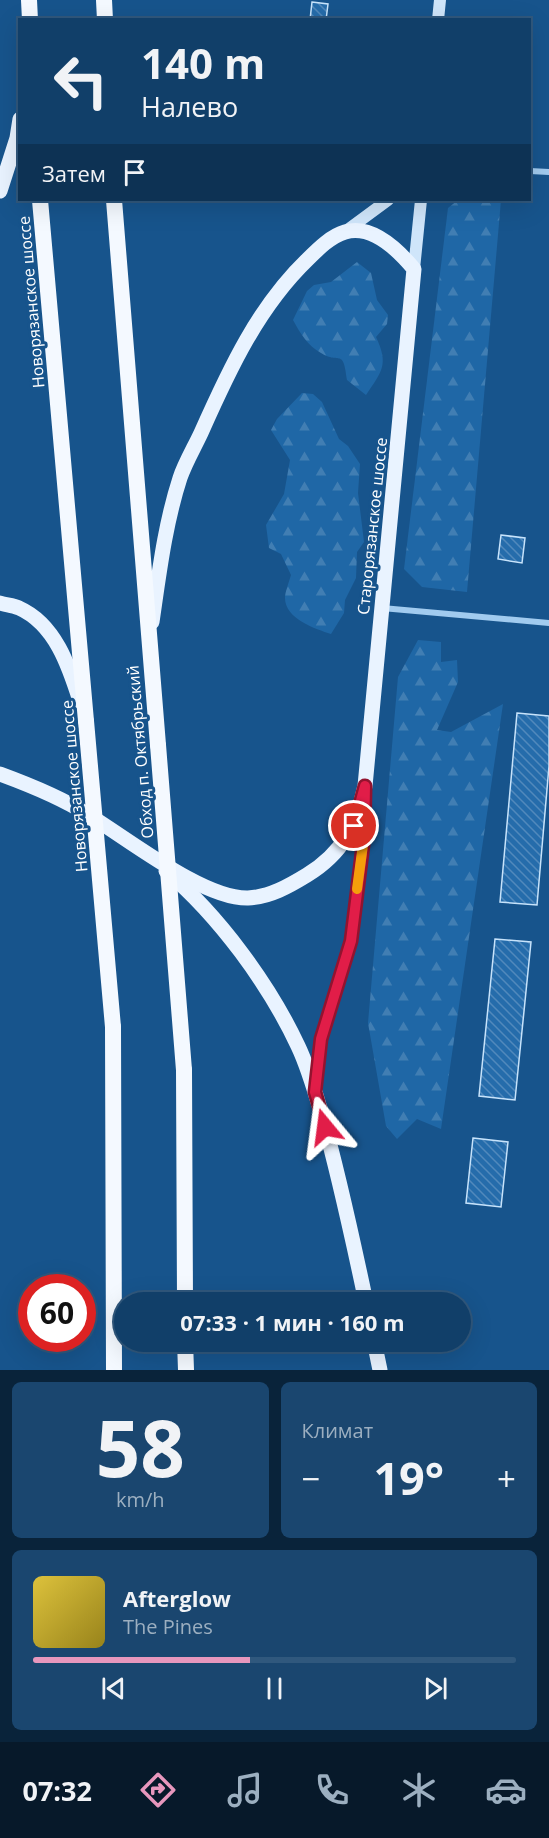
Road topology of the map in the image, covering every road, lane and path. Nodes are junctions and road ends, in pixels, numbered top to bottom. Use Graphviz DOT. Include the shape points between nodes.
graph roads {
  1 [pos="29,0"];
  2 [pos="104,0"];
  3 [pos="440,0"];
  4 [pos="30,18"];
  5 [pos="105,18"];
  6 [pos="438,18"];
  7 [pos="18,132"];
  8 [pos="531,171"];
  9 [pos="549,172"];
  10 [pos="0,191"];
  11 [pos="40,201"];
  12 [pos="114,201"];
  13 [pos="387,201"];
  14 [pos="421,201"];
  15 [pos="346,231"];
  16 [pos="414,269"];
  17 [pos="0,603"];
  18 [pos="382,608"];
  19 [pos="549,623"];
  20 [pos="149,643"];
  21 [pos="86,721"];
  22 [pos="0,774"];
  23 [pos="365,786"];
  24 [pos="139,848"];
  25 [pos="315,1092"];
  26 [pos="184,1292"];
  27 [pos="364,1292"];
  28 [pos="185,1352"];
  29 [pos="376,1352"];
  30 [pos="114,1370"];
  31 [pos="186,1370"];
  32 [pos="380,1370"];
  1 -- 4 [label="highway"];
  2 -- 5 [label="highway"];
  3 -- 6 [label="main road"];
  7 -- 10 [label="main road"];
  8 -- 9 [label="street"];
  11 -- 21 [label="highway, Новорязанское шоссе"];
  12 -- 20 [label="highway, Обход п. Октябрьский"];
  13 -- 15 [label="main road"];
  14 -- 16 [label="main road"];
  15 -- 16 [label="main road" via="387,242"];
  15 -- 20 [label="main road" via="291,275 255,325 228,374 180,478 162,555"];
  16 -- 18 [label="main road, Старорязанское шоссе"];
  17 -- 21 [label="main road" via="18,607 39,620 57,642"];
  18 -- 19 [label="street"];
  18 -- 23 [label="main road, Старорязанское шоссе"];
  20 -- 26 [label="highway, Обход п. Октябрьский, bridge" via="184,1070"];
  21 -- 30 [label="highway, Новорязанское шоссе, bridge" via="113,1027"];
  22 -- 24 [label="main road" via="34,786 87,814"];
  23 -- 24 [label="main road, Старорязанское шоссе" via="354,826 331,857 290,885 261,896 234,897 216,891"];
  23 -- 25 [label="main road" via="364,837 351,941 321,1039"];
  24 -- 25 [label="main road" via="201,906 258,976 299,1047"];
  25 -- 27 [label="main road" via="336,1163"];
  28 -- 31 [label="highway"];
  29 -- 32 [label="main road"];
}
